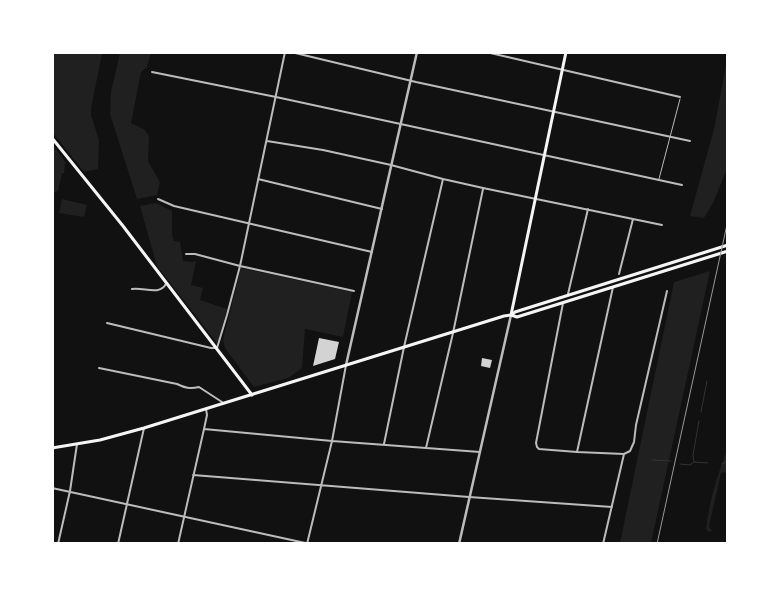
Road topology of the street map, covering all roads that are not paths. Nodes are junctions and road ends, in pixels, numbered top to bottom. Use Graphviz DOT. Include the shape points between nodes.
graph roads {
  1 [pos="68,52"];
  2 [pos="285,52"];
  3 [pos="292,52"];
  4 [pos="417,52"];
  5 [pos="486,52"];
  6 [pos="566,52"];
  7 [pos="71,53"];
  8 [pos="562,70"];
  9 [pos="152,72"];
  10 [pos="410,81"];
  11 [pos="680,96"];
  12 [pos="276,97"];
  13 [pos="553,112"];
  14 [pos="400,124"];
  15 [pos="670,137"];
  16 [pos="52,138"];
  17 [pos="267,141"];
  18 [pos="690,141"];
  19 [pos="544,155"];
  20 [pos="391,165"];
  21 [pos="258,179"];
  22 [pos="443,180"];
  23 [pos="659,180"];
  24 [pos="682,185"];
  25 [pos="483,188"];
  26 [pos="158,199"];
  27 [pos="535,199"];
  28 [pos="382,209"];
  29 [pos="588,209"];
  30 [pos="633,219"];
  31 [pos="249,223"];
  32 [pos="662,225"];
  33 [pos="728,245"];
  34 [pos="728,251"];
  35 [pos="372,252"];
  36 [pos="186,254"];
  37 [pos="240,266"];
  38 [pos="619,274"];
  39 [pos="166,283"];
  40 [pos="612,287"];
  41 [pos="132,289"];
  42 [pos="354,291"];
  43 [pos="667,291"];
  44 [pos="568,295"];
  45 [pos="563,302"];
  46 [pos="511,316"];
  47 [pos="107,323"];
  48 [pos="453,333"];
  49 [pos="404,347"];
  50 [pos="217,348"];
  51 [pos="346,365"];
  52 [pos="99,368"];
  53 [pos="252,395"];
  54 [pos="224,403"];
  55 [pos="206,409"];
  56 [pos="144,428"];
  57 [pos="204,429"];
  58 [pos="332,441"];
  59 [pos="77,444"];
  60 [pos="384,444"];
  61 [pos="52,448"];
  62 [pos="426,448"];
  63 [pos="480,452"];
  64 [pos="577,452"];
  65 [pos="624,454"];
  66 [pos="193,474"];
  67 [pos="322,484"];
  68 [pos="52,488"];
  69 [pos="70,492"];
  70 [pos="469,497"];
  71 [pos="127,503"];
  72 [pos="612,507"];
  73 [pos="184,516"];
  74 [pos="308,543"];
  75 [pos="58,544"];
  76 [pos="118,544"];
  77 [pos="178,544"];
  78 [pos="459,544"];
  79 [pos="603,544"];
  1 -- 7 [label="lane"];
  2 -- 12 [label="street"];
  3 -- 10 [label="street"];
  4 -- 10 [label="street"];
  5 -- 8 [label="street"];
  6 -- 8 [label="main road"];
  8 -- 11 [label="street"];
  8 -- 13 [label="main road"];
  9 -- 12 [label="street"];
  10 -- 13 [label="street"];
  10 -- 14 [label="street"];
  11 -- 15 [label="lane"];
  12 -- 14 [label="street"];
  12 -- 17 [label="street"];
  13 -- 15 [label="street"];
  13 -- 19 [label="main road"];
  14 -- 19 [label="street"];
  14 -- 20 [label="street"];
  15 -- 18 [label="street"];
  15 -- 23 [label="lane"];
  16 -- 39 [label="main road"];
  17 -- 20 [label="street"];
  17 -- 21 [label="street"];
  19 -- 23 [label="street"];
  19 -- 27 [label="main road"];
  20 -- 22 [label="street"];
  20 -- 28 [label="street"];
  21 -- 28 [label="street"];
  21 -- 31 [label="street"];
  22 -- 25 [label="street"];
  22 -- 49 [label="street"];
  23 -- 24 [label="street"];
  25 -- 27 [label="street"];
  25 -- 48 [label="street"];
  26 -- 31 [label="street" via="174,206"];
  27 -- 29 [label="street"];
  27 -- 46 [label="main road"];
  28 -- 35 [label="street"];
  29 -- 30 [label="street"];
  29 -- 44 [label="street"];
  30 -- 32 [label="street"];
  30 -- 38 [label="street"];
  31 -- 35 [label="street"];
  31 -- 37 [label="street"];
  33 -- 44 [label="main road"];
  34 -- 40 [label="main road"];
  35 -- 51 [label="street"];
  36 -- 37 [label="street"];
  37 -- 42 [label="street"];
  37 -- 50 [label="street"];
  39 -- 41 [label="street" via="157,291"];
  39 -- 50 [label="main road"];
  40 -- 45 [label="main road"];
  40 -- 64 [label="street"];
  43 -- 65 [label="street" via="634,442 630,452"];
  44 -- 46 [label="main road"];
  45 -- 46 [label="main road" via="517,317"];
  45 -- 64 [label="street" via="536,443 540,449"];
  46 -- 48 [label="main road"];
  46 -- 63 [label="street"];
  47 -- 50 [label="street"];
  48 -- 49 [label="main road"];
  48 -- 62 [label="street"];
  49 -- 51 [label="main road"];
  49 -- 60 [label="street"];
  50 -- 53 [label="main road"];
  51 -- 53 [label="main road"];
  51 -- 58 [label="street"];
  52 -- 54 [label="street" via="185,388 199,387"];
  53 -- 54 [label="main road"];
  54 -- 55 [label="main road"];
  55 -- 56 [label="main road"];
  55 -- 57 [label="street"];
  56 -- 59 [label="main road"];
  56 -- 71 [label="street"];
  57 -- 58 [label="street"];
  57 -- 66 [label="street"];
  58 -- 60 [label="street"];
  58 -- 67 [label="street"];
  59 -- 61 [label="main road"];
  59 -- 69 [label="street"];
  60 -- 62 [label="street"];
  62 -- 63 [label="street"];
  63 -- 70 [label="street"];
  64 -- 65 [label="street"];
  65 -- 72 [label="street"];
  66 -- 67 [label="street"];
  66 -- 73 [label="street"];
  67 -- 70 [label="street"];
  67 -- 74 [label="street"];
  68 -- 69 [label="street"];
  69 -- 71 [label="street"];
  69 -- 75 [label="street"];
  70 -- 72 [label="street"];
  70 -- 78 [label="street"];
  71 -- 73 [label="street"];
  71 -- 76 [label="street"];
  72 -- 79 [label="street"];
  73 -- 74 [label="street"];
  73 -- 77 [label="street"];
}
